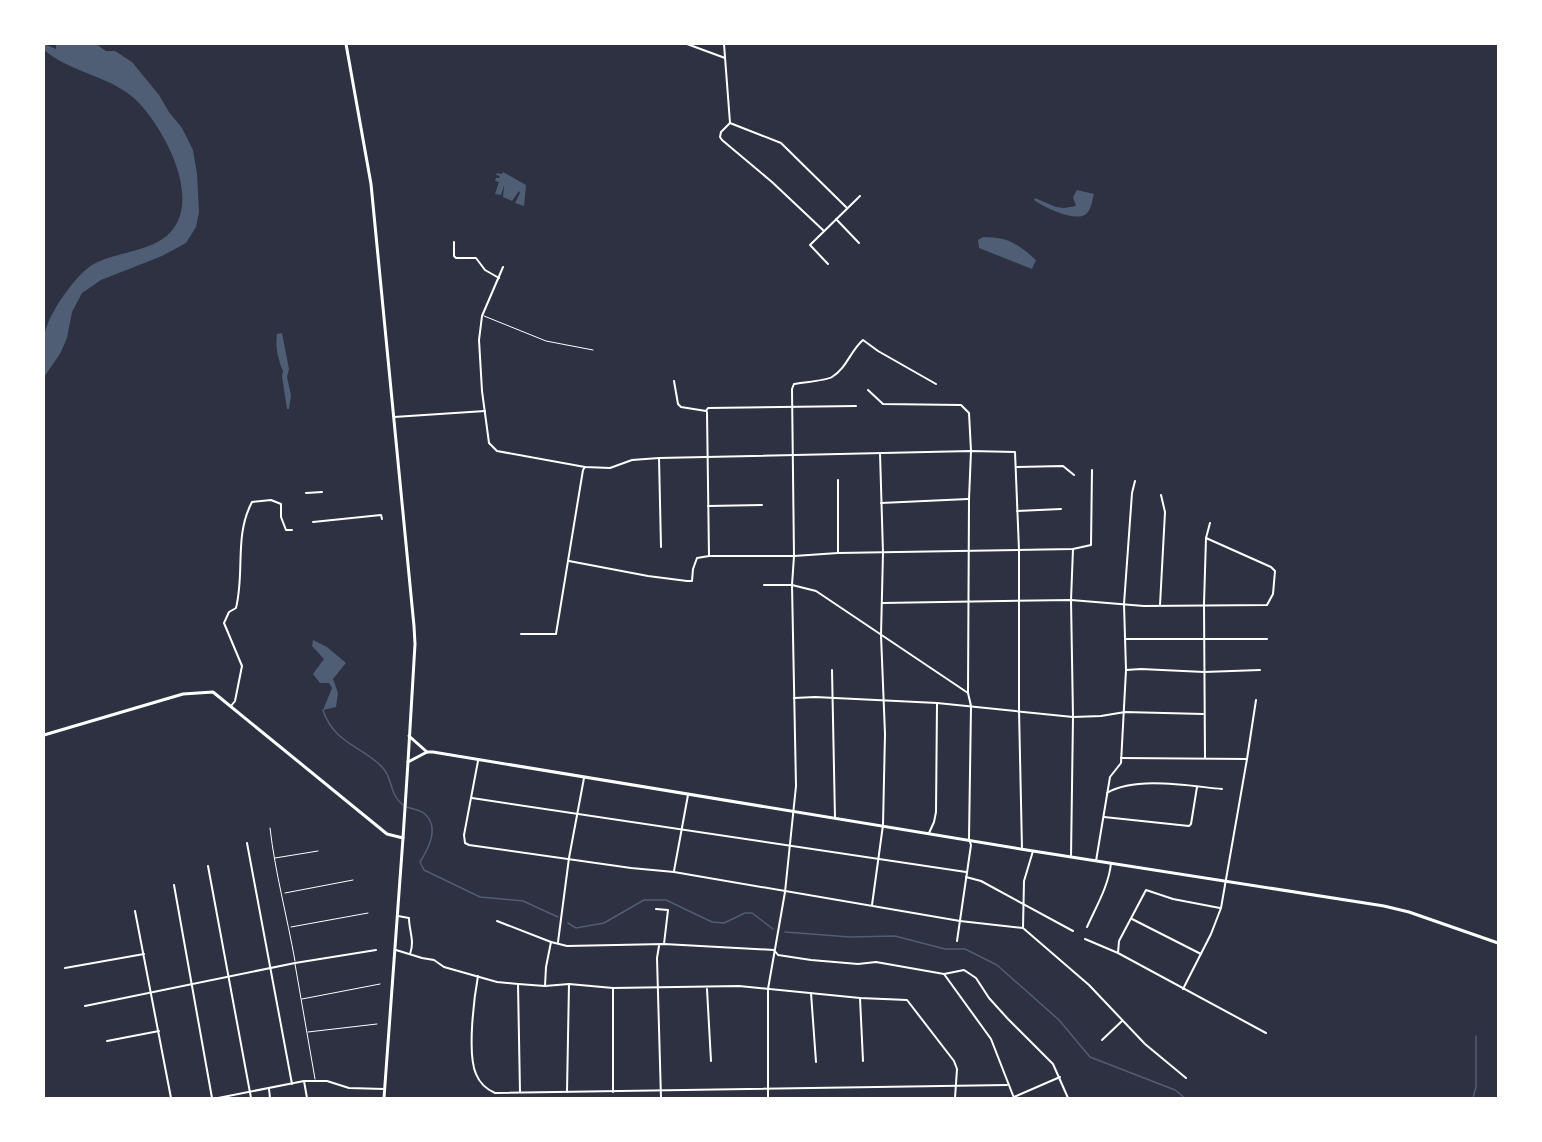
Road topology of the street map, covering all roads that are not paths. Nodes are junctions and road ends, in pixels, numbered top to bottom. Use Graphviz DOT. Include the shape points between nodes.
graph roads {
  1 [pos="346,44"];
  2 [pos="687,44"];
  3 [pos="724,44"];
  4 [pos="725,58"];
  5 [pos="730,123"];
  6 [pos="860,196"];
  7 [pos="847,208"];
  8 [pos="836,219"];
  9 [pos="824,231"];
  10 [pos="454,242"];
  11 [pos="859,243"];
  12 [pos="828,264"];
  13 [pos="503,267"];
  14 [pos="500,278"];
  15 [pos="482,316"];
  16 [pos="593,350"];
  17 [pos="674,381"];
  18 [pos="936,384"];
  19 [pos="868,390"];
  20 [pos="792,406"];
  21 [pos="856,406"];
  22 [pos="485,411"];
  23 [pos="706,411"];
  24 [pos="394,417"];
  25 [pos="971,451"];
  26 [pos="880,453"];
  27 [pos="793,455"];
  28 [pos="659,458"];
  29 [pos="707,458"];
  30 [pos="585,467"];
  31 [pos="1017,467"];
  32 [pos="1092,470"];
  33 [pos="1074,476"];
  34 [pos="838,480"];
  35 [pos="1135,481"];
  36 [pos="322,492"];
  37 [pos="306,493"];
  38 [pos="1161,495"];
  39 [pos="969,499"];
  40 [pos="881,503"];
  41 [pos="762,505"];
  42 [pos="708,506"];
  43 [pos="1061,509"];
  44 [pos="1017,511"];
  45 [pos="382,519"];
  46 [pos="313,522"];
  47 [pos="1210,523"];
  48 [pos="292,530"];
  49 [pos="1206,538"];
  50 [pos="661,548"];
  51 [pos="1073,549"];
  52 [pos="1019,550"];
  53 [pos="969,551"];
  54 [pos="838,553"];
  55 [pos="883,553"];
  56 [pos="709,556"];
  57 [pos="794,556"];
  58 [pos="569,561"];
  59 [pos="764,585"];
  60 [pos="792,585"];
  61 [pos="969,600"];
  62 [pos="1071,600"];
  63 [pos="1020,601"];
  64 [pos="882,603"];
  65 [pos="1124,604"];
  66 [pos="1204,604"];
  67 [pos="1160,605"];
  68 [pos="521,634"];
  69 [pos="881,635"];
  70 [pos="1204,638"];
  71 [pos="1125,639"];
  72 [pos="1267,639"];
  73 [pos="832,670"];
  74 [pos="1126,670"];
  75 [pos="1260,670"];
  76 [pos="1204,672"];
  77 [pos="968,693"];
  78 [pos="794,698"];
  79 [pos="834,698"];
  80 [pos="883,699"];
  81 [pos="1256,700"];
  82 [pos="937,703"];
  83 [pos="231,706"];
  84 [pos="971,706"];
  85 [pos="1019,711"];
  86 [pos="1125,712"];
  87 [pos="1203,714"];
  88 [pos="1073,717"];
  89 [pos="44,735"];
  90 [pos="409,736"];
  91 [pos="427,752"];
  92 [pos="1121,758"];
  93 [pos="1204,758"];
  94 [pos="1247,759"];
  95 [pos="478,761"];
  96 [pos="408,762"];
  97 [pos="584,778"];
  98 [pos="1197,787"];
  99 [pos="1222,789"];
  100 [pos="1107,793"];
  101 [pos="688,795"];
  102 [pos="472,798"];
  103 [pos="795,811"];
  104 [pos="578,813"];
  105 [pos="1104,817"];
  106 [pos="835,818"];
  107 [pos="883,825"];
  108 [pos="270,828"];
  109 [pos="683,828"];
  110 [pos="929,833"];
  111 [pos="404,838"];
  112 [pos="969,839"];
  113 [pos="247,843"];
  114 [pos="791,845"];
  115 [pos="1022,849"];
  116 [pos="318,851"];
  117 [pos="1033,851"];
  118 [pos="1071,857"];
  119 [pos="274,858"];
  120 [pos="569,858"];
  121 [pos="879,859"];
  122 [pos="1096,861"];
  123 [pos="1111,863"];
  124 [pos="208,866"];
  125 [pos="674,872"];
  126 [pos="966,872"];
  127 [pos="966,877"];
  128 [pos="353,880"];
  129 [pos="1226,882"];
  130 [pos="174,885"];
  131 [pos="785,892"];
  132 [pos="283,894"];
  133 [pos="1023,904"];
  134 [pos="872,906"];
  135 [pos="1221,908"];
  136 [pos="656,909"];
  137 [pos="135,911"];
  138 [pos="368,913"];
  139 [pos="397,916"];
  140 [pos="1132,919"];
  141 [pos="497,921"];
  142 [pos="960,921"];
  143 [pos="1087,927"];
  144 [pos="289,928"];
  145 [pos="1023,928"];
  146 [pos="1073,932"];
  147 [pos="1085,939"];
  148 [pos="957,941"];
  149 [pos="552,942"];
  150 [pos="558,942"];
  151 [pos="1498,943"];
  152 [pos="659,944"];
  153 [pos="664,944"];
  154 [pos="376,950"];
  155 [pos="394,950"];
  156 [pos="774,950"];
  157 [pos="1118,953"];
  158 [pos="144,954"];
  159 [pos="410,954"];
  160 [pos="1201,954"];
  161 [pos="295,963"];
  162 [pos="65,968"];
  163 [pos="270,968"];
  164 [pos="944,974"];
  165 [pos="229,976"];
  166 [pos="478,976"];
  167 [pos="191,984"];
  168 [pos="380,984"];
  169 [pos="518,984"];
  170 [pos="569,984"];
  171 [pos="545,986"];
  172 [pos="659,987"];
  173 [pos="707,987"];
  174 [pos="613,988"];
  175 [pos="768,989"];
  176 [pos="1183,989"];
  177 [pos="152,992"];
  178 [pos="812,993"];
  179 [pos="860,998"];
  180 [pos="300,1000"];
  181 [pos="85,1006"];
  182 [pos="1122,1021"];
  183 [pos="377,1024"];
  184 [pos="159,1031"];
  185 [pos="306,1032"];
  186 [pos="1266,1033"];
  187 [pos="1102,1040"];
  188 [pos="107,1041"];
  189 [pos="711,1061"];
  190 [pos="863,1061"];
  191 [pos="816,1062"];
  192 [pos="1060,1077"];
  193 [pos="1186,1078"];
  194 [pos="304,1081"];
  195 [pos="316,1081"];
  196 [pos="292,1084"];
  197 [pos="1007,1085"];
  198 [pos="957,1087"];
  199 [pos="269,1089"];
  200 [pos="384,1089"];
  201 [pos="768,1089"];
  202 [pos="520,1092"];
  203 [pos="567,1092"];
  204 [pos="613,1092"];
  205 [pos="661,1092"];
  206 [pos="250,1093"];
  207 [pos="171,1098"];
  208 [pos="212,1098"];
  209 [pos="218,1098"];
  210 [pos="251,1098"];
  211 [pos="270,1098"];
  212 [pos="307,1098"];
  213 [pos="384,1098"];
  214 [pos="661,1098"];
  215 [pos="768,1098"];
  216 [pos="955,1098"];
  217 [pos="1014,1098"];
  218 [pos="1068,1098"];
  1 -- 24 [label="main road" via="371,184"];
  2 -- 4 [label="street"];
  3 -- 4 [label="street"];
  4 -- 5 [label="street"];
  5 -- 7 [label="street" via="781,143"];
  5 -- 9 [label="street" via="721,132 722,140"];
  6 -- 7 [label="street"];
  7 -- 8 [label="street"];
  8 -- 9 [label="street"];
  8 -- 11 [label="street"];
  9 -- 12 [label="street" via="810,245"];
  10 -- 14 [label="street" via="456,258 476,258 482,268"];
  13 -- 14 [label="street"];
  14 -- 15 [label="street"];
  15 -- 16 [label="lane" via="546,341"];
  15 -- 22 [label="street" via="479,340"];
  17 -- 23 [label="street" via="681,407"];
  18 -- 20 [label="street" via="864,340 830,378 794,384"];
  19 -- 25 [label="street" via="883,404 965,407 969,413"];
  20 -- 21 [label="street"];
  20 -- 23 [label="street"];
  20 -- 27 [label="street"];
  22 -- 24 [label="street"];
  22 -- 30 [label="street" via="489,443 497,451"];
  23 -- 29 [label="street"];
  24 -- 90 [label="main road" via="415,644"];
  25 -- 26 [label="street"];
  25 -- 31 [label="street" via="1015,452"];
  25 -- 39 [label="street"];
  26 -- 27 [label="street"];
  26 -- 40 [label="street"];
  27 -- 29 [label="street"];
  27 -- 57 [label="street"];
  28 -- 29 [label="street"];
  28 -- 30 [label="street" via="632,460 610,468"];
  28 -- 50 [label="street"];
  29 -- 42 [label="street"];
  30 -- 58 [label="street"];
  31 -- 33 [label="street" via="1063,466"];
  31 -- 44 [label="street"];
  32 -- 51 [label="street" via="1091,545"];
  34 -- 54 [label="street"];
  35 -- 65 [label="street"];
  36 -- 37 [label="street"];
  38 -- 67 [label="street" via="1165,513"];
  39 -- 40 [label="street"];
  39 -- 53 [label="street"];
  40 -- 55 [label="street"];
  41 -- 42 [label="street"];
  42 -- 56 [label="street"];
  43 -- 44 [label="street"];
  44 -- 52 [label="street"];
  45 -- 46 [label="street" via="381,515"];
  47 -- 49 [label="street"];
  48 -- 83 [label="street" via="286,530 281,504 271,500 252,502 242,533 238,600 224,623 242,666"];
  49 -- 66 [label="street"];
  49 -- 66 [label="street" via="1275,571 1272,598 1267,605"];
  51 -- 52 [label="street"];
  51 -- 62 [label="street"];
  52 -- 53 [label="street"];
  52 -- 63 [label="street"];
  53 -- 55 [label="street"];
  53 -- 61 [label="street"];
  54 -- 55 [label="street"];
  54 -- 57 [label="street"];
  55 -- 64 [label="street"];
  56 -- 57 [label="street"];
  56 -- 58 [label="street" via="697,558 692,581"];
  57 -- 60 [label="street"];
  58 -- 68 [label="street" via="556,634"];
  59 -- 60 [label="street"];
  60 -- 69 [label="street" via="816,591"];
  60 -- 78 [label="street"];
  61 -- 63 [label="street"];
  61 -- 64 [label="street"];
  61 -- 77 [label="street"];
  62 -- 63 [label="street"];
  62 -- 65 [label="street"];
  62 -- 88 [label="street"];
  63 -- 85 [label="street"];
  64 -- 69 [label="street"];
  65 -- 67 [label="street"];
  65 -- 71 [label="street"];
  66 -- 67 [label="street"];
  66 -- 70 [label="street"];
  69 -- 77 [label="street"];
  69 -- 80 [label="street"];
  70 -- 71 [label="street"];
  70 -- 72 [label="street"];
  70 -- 76 [label="street"];
  71 -- 74 [label="street"];
  73 -- 79 [label="street"];
  74 -- 76 [label="street"];
  74 -- 86 [label="street"];
  75 -- 76 [label="street"];
  76 -- 87 [label="street"];
  77 -- 84 [label="street"];
  78 -- 79 [label="street"];
  78 -- 103 [label="street"];
  79 -- 80 [label="street"];
  79 -- 106 [label="street"];
  80 -- 82 [label="street"];
  80 -- 107 [label="street"];
  81 -- 94 [label="street"];
  82 -- 84 [label="street"];
  82 -- 110 [label="street" via="936,813"];
  83 -- 89 [label="main road" via="213,692 197,692"];
  83 -- 111 [label="main road" via="387,834"];
  84 -- 85 [label="street"];
  84 -- 112 [label="street"];
  85 -- 88 [label="street"];
  85 -- 115 [label="street"];
  86 -- 87 [label="street"];
  86 -- 88 [label="street"];
  86 -- 92 [label="street"];
  87 -- 93 [label="street"];
  88 -- 118 [label="street"];
  90 -- 91 [label="main road"];
  90 -- 96 [label="main road"];
  91 -- 95 [label="main road"];
  91 -- 96 [label="main road"];
  92 -- 93 [label="street"];
  92 -- 100 [label="street" via="1110,777"];
  93 -- 94 [label="street"];
  94 -- 129 [label="street"];
  95 -- 97 [label="main road"];
  95 -- 102 [label="street"];
  96 -- 111 [label="main road"];
  97 -- 101 [label="main road"];
  97 -- 104 [label="street"];
  98 -- 99 [label="street"];
  98 -- 100 [label="street" via="1134,784"];
  98 -- 105 [label="street" via="1189,826"];
  100 -- 105 [label="street"];
  101 -- 103 [label="main road"];
  101 -- 109 [label="street"];
  102 -- 104 [label="street"];
  102 -- 120 [label="street" via="465,843"];
  103 -- 106 [label="main road"];
  103 -- 114 [label="street"];
  104 -- 109 [label="street"];
  104 -- 120 [label="street"];
  105 -- 122 [label="street"];
  106 -- 107 [label="main road"];
  107 -- 110 [label="main road"];
  107 -- 121 [label="street"];
  108 -- 119 [label="lane"];
  109 -- 114 [label="street"];
  109 -- 125 [label="street"];
  110 -- 112 [label="main road"];
  111 -- 139 [label="main road"];
  112 -- 115 [label="main road"];
  112 -- 126 [label="street"];
  113 -- 163 [label="street"];
  114 -- 121 [label="street"];
  114 -- 131 [label="street"];
  115 -- 117 [label="main road"];
  116 -- 119 [label="lane"];
  117 -- 118 [label="main road"];
  117 -- 133 [label="street" via="1024,881"];
  118 -- 122 [label="main road"];
  119 -- 132 [label="lane"];
  120 -- 125 [label="street"];
  120 -- 150 [label="street"];
  121 -- 126 [label="street"];
  121 -- 134 [label="street"];
  122 -- 123 [label="main road"];
  123 -- 129 [label="main road"];
  123 -- 143 [label="street"];
  124 -- 165 [label="street"];
  125 -- 131 [label="street"];
  126 -- 127 [label="street"];
  127 -- 133 [label="street"];
  127 -- 142 [label="street"];
  128 -- 132 [label="lane"];
  129 -- 135 [label="street"];
  129 -- 151 [label="main road" via="1394,908"];
  130 -- 167 [label="street"];
  131 -- 134 [label="street"];
  131 -- 156 [label="street"];
  132 -- 144 [label="lane"];
  133 -- 145 [label="street"];
  133 -- 146 [label="street"];
  134 -- 142 [label="street"];
  135 -- 140 [label="street" via="1146,890"];
  135 -- 160 [label="street"];
  136 -- 153 [label="street" via="668,910"];
  137 -- 158 [label="street"];
  138 -- 144 [label="lane"];
  139 -- 155 [label="main road"];
  139 -- 159 [label="street" via="409,918"];
  140 -- 157 [label="street" via="1119,941"];
  140 -- 160 [label="street"];
  141 -- 149 [label="street"];
  142 -- 145 [label="street"];
  142 -- 148 [label="street"];
  144 -- 161 [label="lane"];
  145 -- 182 [label="street" via="1089,985"];
  147 -- 157 [label="street"];
  149 -- 150 [label="street"];
  149 -- 171 [label="street"];
  150 -- 152 [label="street" via="567,946"];
  152 -- 153 [label="street"];
  152 -- 172 [label="street"];
  153 -- 156 [label="street"];
  154 -- 161 [label="street"];
  155 -- 159 [label="street"];
  155 -- 200 [label="main road"];
  156 -- 164 [label="street" via="778,955 811,960 876,962"];
  156 -- 175 [label="street"];
  157 -- 176 [label="street"];
  158 -- 162 [label="street"];
  158 -- 177 [label="street"];
  159 -- 166 [label="street"];
  160 -- 176 [label="street"];
  161 -- 163 [label="street"];
  161 -- 180 [label="lane"];
  163 -- 165 [label="street"];
  163 -- 196 [label="street"];
  164 -- 192 [label="street" via="964,970 976,978 989,998 1053,1064"];
  164 -- 197 [label="street" via="991,1039"];
  165 -- 167 [label="street"];
  165 -- 206 [label="street"];
  166 -- 169 [label="street"];
  166 -- 202 [label="street" via="474,999 475,1072 486,1089 495,1094"];
  167 -- 177 [label="street"];
  167 -- 208 [label="street"];
  168 -- 180 [label="lane"];
  169 -- 171 [label="street"];
  169 -- 202 [label="street"];
  170 -- 171 [label="street"];
  170 -- 174 [label="street"];
  170 -- 203 [label="street"];
  172 -- 173 [label="street"];
  172 -- 174 [label="street"];
  172 -- 205 [label="street"];
  173 -- 175 [label="street"];
  173 -- 189 [label="street"];
  174 -- 204 [label="street"];
  175 -- 178 [label="street"];
  175 -- 201 [label="street"];
  176 -- 186 [label="street"];
  177 -- 181 [label="street"];
  177 -- 184 [label="street"];
  178 -- 179 [label="street"];
  178 -- 191 [label="street"];
  179 -- 190 [label="street"];
  179 -- 198 [label="street" via="907,1000 954,1061"];
  180 -- 185 [label="lane"];
  182 -- 187 [label="street"];
  182 -- 193 [label="street"];
  183 -- 185 [label="lane"];
  184 -- 188 [label="street"];
  184 -- 207 [label="street"];
  185 -- 195 [label="lane"];
  192 -- 217 [label="street"];
  192 -- 218 [label="street"];
  194 -- 195 [label="street"];
  194 -- 196 [label="street"];
  194 -- 212 [label="street"];
  195 -- 200 [label="street" via="349,1088"];
  196 -- 199 [label="street"];
  197 -- 198 [label="street"];
  197 -- 217 [label="street"];
  198 -- 201 [label="street"];
  198 -- 216 [label="street"];
  199 -- 206 [label="street"];
  199 -- 211 [label="street"];
  200 -- 213 [label="main road"];
  201 -- 205 [label="street"];
  201 -- 215 [label="street"];
  202 -- 203 [label="street"];
  203 -- 204 [label="street"];
  204 -- 205 [label="street"];
  205 -- 214 [label="street"];
  206 -- 209 [label="street"];
  206 -- 210 [label="street"];
}
